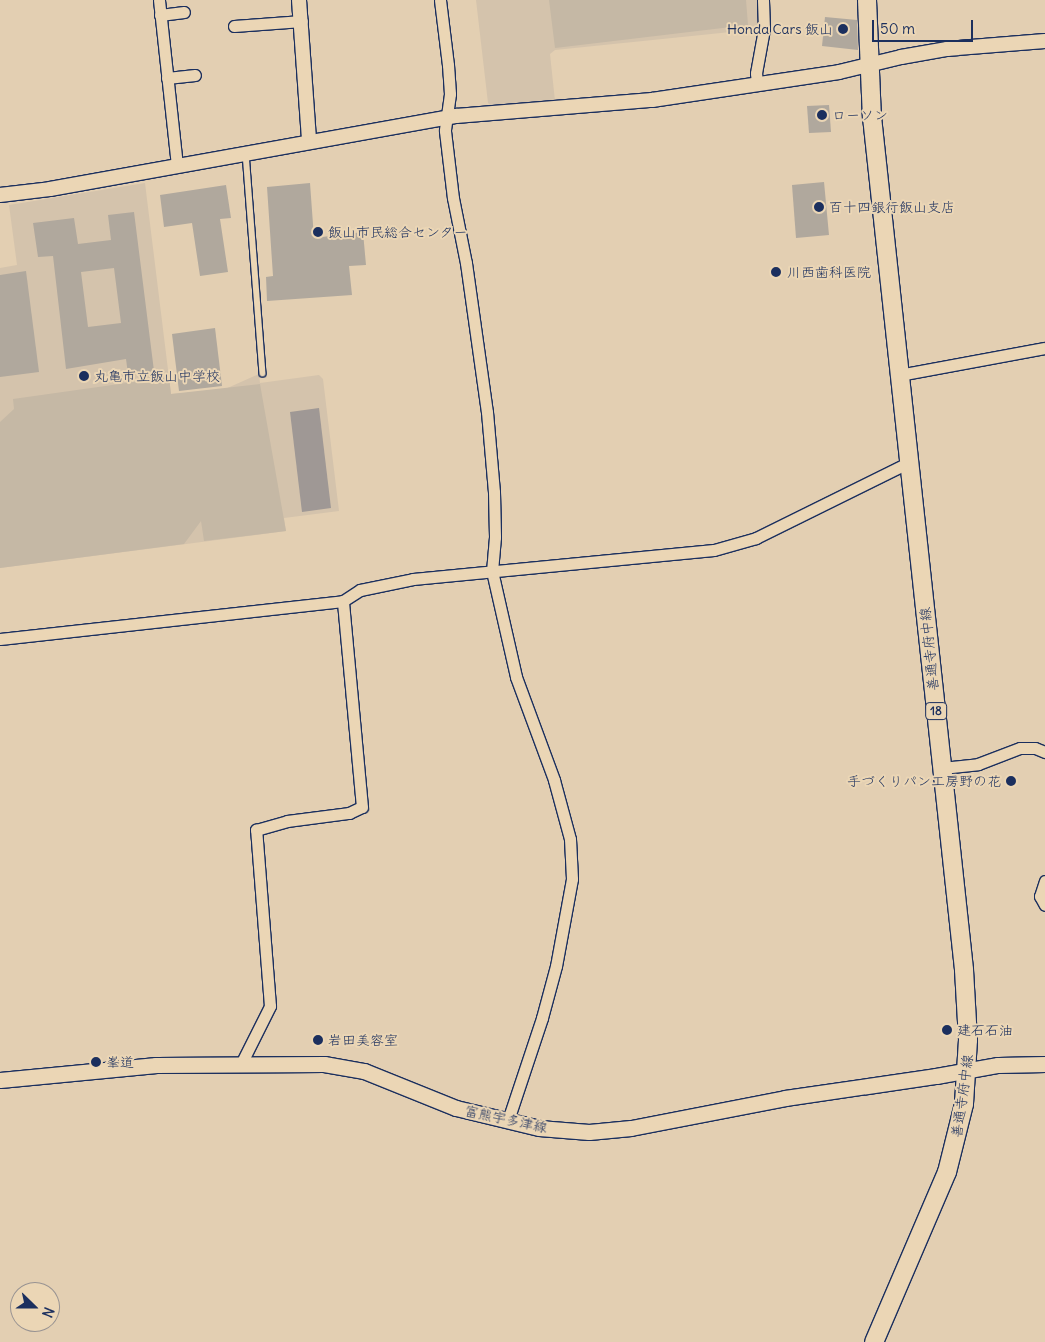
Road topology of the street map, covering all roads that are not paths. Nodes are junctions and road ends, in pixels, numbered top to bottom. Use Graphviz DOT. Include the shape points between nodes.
graph roads {
  1 [pos="158,0"];
  2 [pos="299,0"];
  3 [pos="440,0"];
  4 [pos="763,0"];
  5 [pos="867,0"];
  6 [pos="184,12"];
  7 [pos="160,15"];
  8 [pos="302,21"];
  9 [pos="234,26"];
  10 [pos="1045,41"];
  11 [pos="869,65"];
  12 [pos="195,75"];
  13 [pos="167,78"];
  14 [pos="757,84"];
  15 [pos="446,118"];
  16 [pos="309,141"];
  17 [pos="246,153"];
  18 [pos="177,166"];
  19 [pos="0,195"];
  20 [pos="1045,348"];
  21 [pos="263,373"];
  22 [pos="898,375"];
  23 [pos="908,463"];
  24 [pos="492,571"];
  25 [pos="342,601"];
  26 [pos="0,639"];
  27 [pos="1045,752"];
  28 [pos="942,768"];
  29 [pos="1045,881"];
  30 [pos="1045,905"];
  31 [pos="242,1064"];
  32 [pos="1045,1064"];
  33 [pos="967,1070"];
  34 [pos="0,1080"];
  35 [pos="508,1120"];
  36 [pos="874,1342"];
  1 -- 7 [label="street"];
  2 -- 8 [label="street"];
  3 -- 15 [label="street" via="449,85"];
  4 -- 14 [label="street" via="764,29"];
  5 -- 11 [label="main road, 善通寺府中線 / 18"];
  6 -- 7 [label="street"];
  7 -- 13 [label="street"];
  8 -- 9 [label="street"];
  8 -- 16 [label="street"];
  10 -- 11 [label="street" via="947,49"];
  11 -- 14 [label="street"];
  11 -- 22 [label="main road, 善通寺府中線 / 18"];
  12 -- 13 [label="street"];
  13 -- 18 [label="street"];
  14 -- 15 [label="street" via="652,100"];
  15 -- 16 [label="street"];
  15 -- 24 [label="street" via="453,198 466,263 487,412 494,492"];
  16 -- 17 [label="street"];
  17 -- 18 [label="street"];
  17 -- 21 [label="lane"];
  18 -- 19 [label="street"];
  20 -- 22 [label="street"];
  22 -- 23 [label="main road, 善通寺府中線 / 18"];
  23 -- 24 [label="street" via="756,538 714,550"];
  23 -- 28 [label="main road, 善通寺府中線 / 18"];
  24 -- 25 [label="street" via="412,579 360,590"];
  24 -- 35 [label="street" via="516,677 554,780 570,839 572,879 556,966"];
  25 -- 26 [label="street"];
  25 -- 31 [label="street" via="362,807 349,813 287,821 256,830 270,1006"];
  27 -- 28 [label="street" via="1020,748 978,764"];
  28 -- 33 [label="main road, 善通寺府中線 / 18" via="967,1000"];
  29 -- 30 [label="street" via="1040,896"];
  31 -- 34 [label="main road, 富熊宇多津線" via="156,1065"];
  31 -- 35 [label="main road, 富熊宇多津線" via="345,1066 392,1080 456,1108"];
  32 -- 33 [label="main road, 富熊宇多津線" via="998,1065"];
  33 -- 35 [label="main road, 富熊宇多津線" via="785,1098 631,1128 589,1132 539,1128"];
  33 -- 36 [label="main road, 善通寺府中線 / 18" via="964,1104 947,1172"];
}
